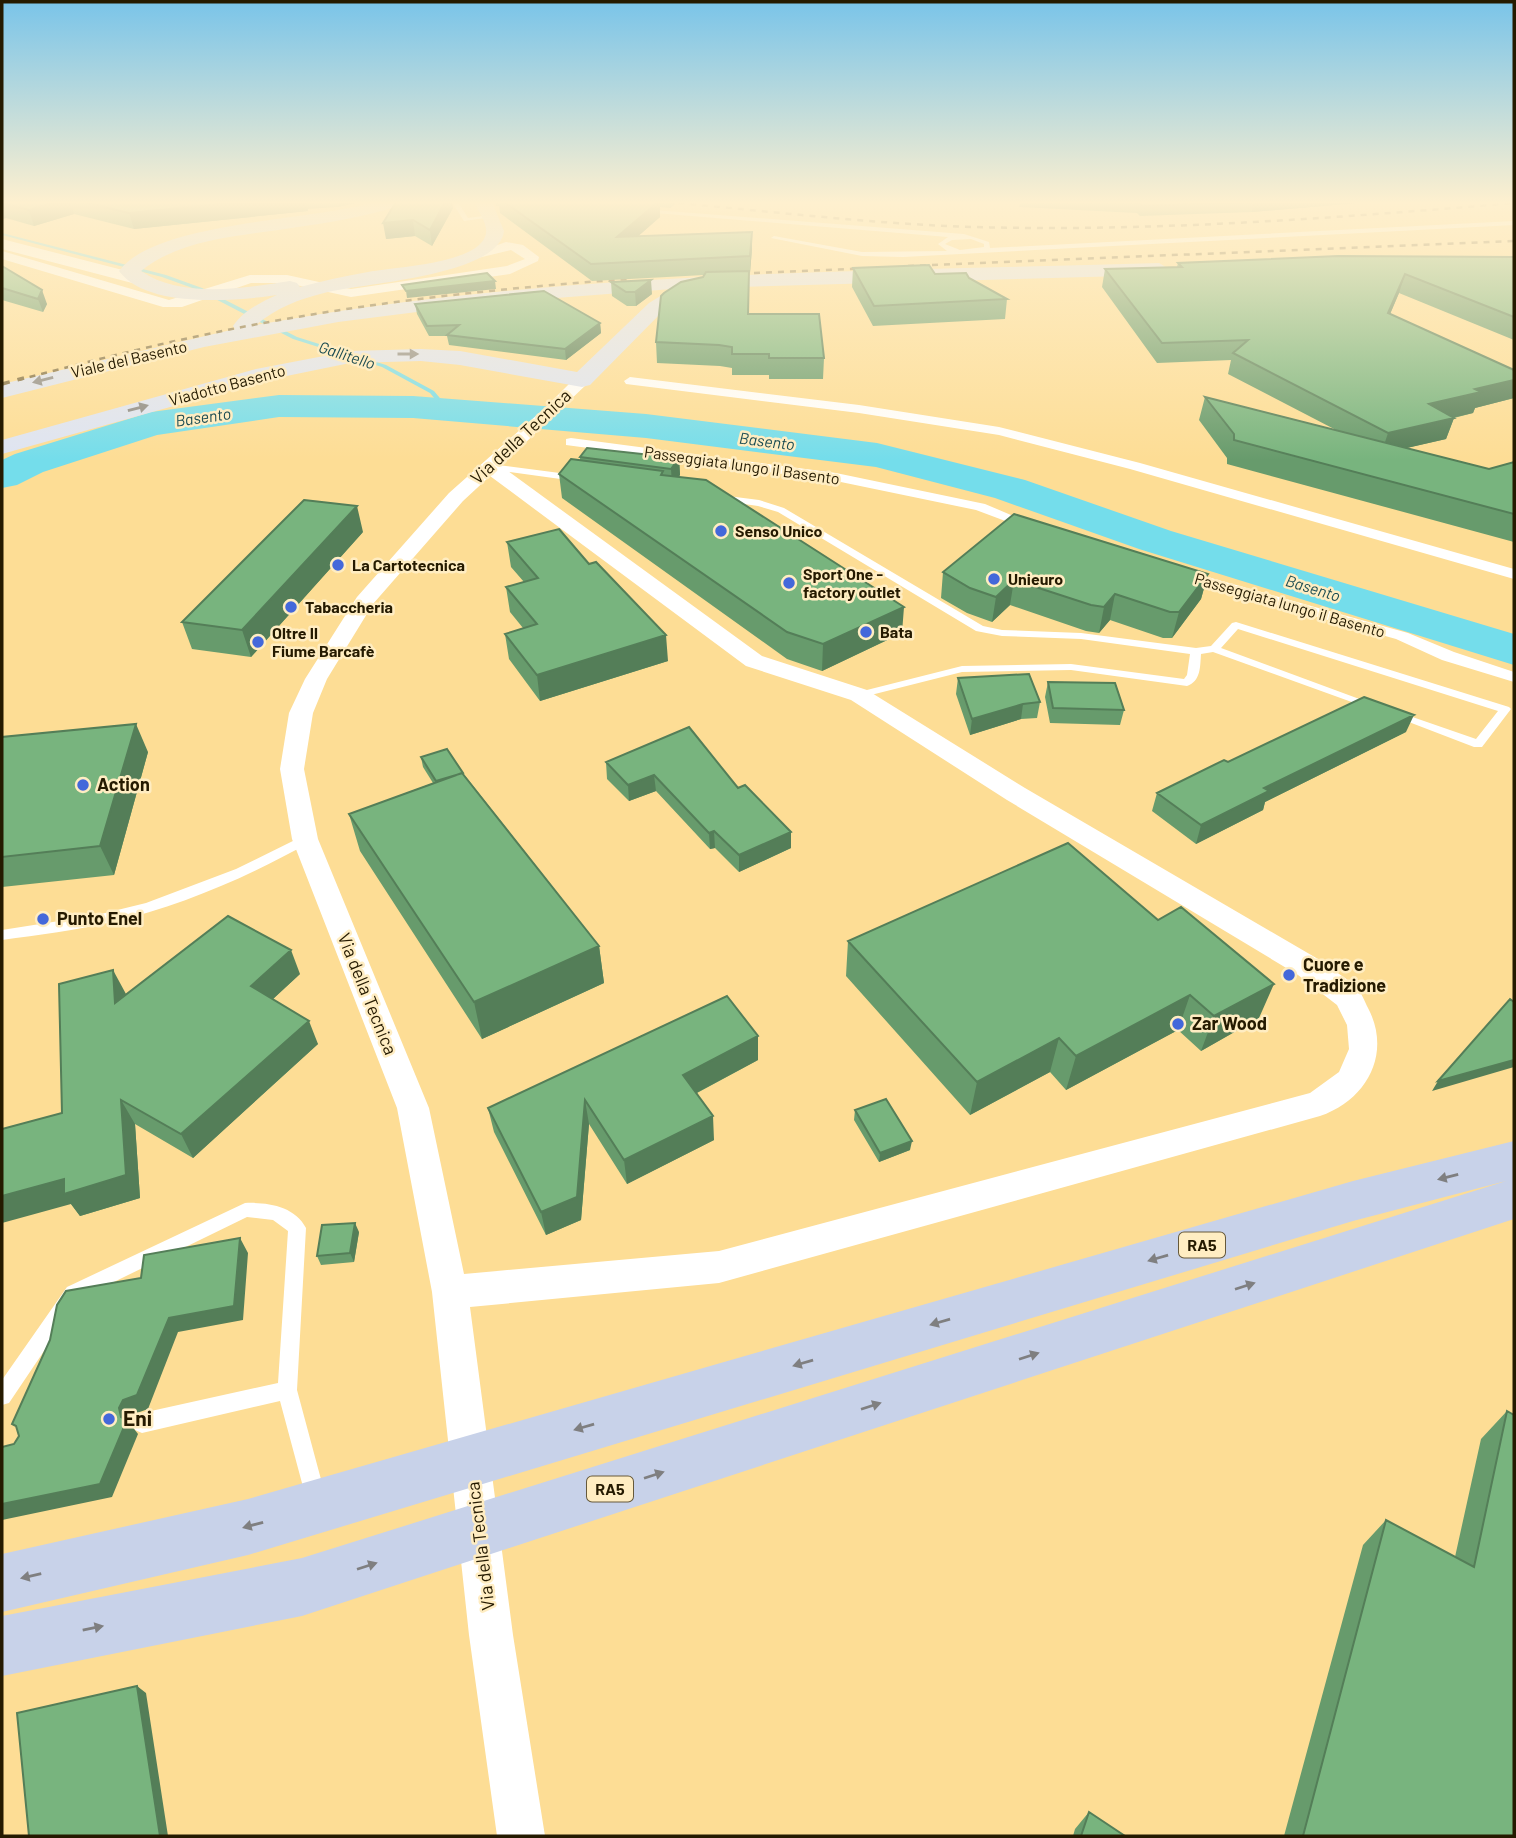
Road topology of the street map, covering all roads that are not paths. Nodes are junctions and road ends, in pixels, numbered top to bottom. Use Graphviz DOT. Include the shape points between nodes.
graph roads {
  1 [pos="113,288"];
  2 [pos="160,288"];
  3 [pos="163,288"];
  4 [pos="223,288"];
  5 [pos="286,288"];
  6 [pos="322,288"];
  7 [pos="327,288"];
  8 [pos="387,288"];
  9 [pos="610,288"];
  10 [pos="664,288"];
  11 [pos="718,288"];
  12 [pos="674,295"];
  13 [pos="194,357"];
  14 [pos="162,379"];
  15 [pos="582,380"];
  16 [pos="630,381"];
  17 [pos="2,391"];
  18 [pos="49,421"];
  19 [pos="2,432"];
  20 [pos="2,440"];
  21 [pos="571,442"];
  22 [pos="2,447"];
  23 [pos="500,458"];
  24 [pos="584,480"];
  25 [pos="705,496"];
  26 [pos="1053,535"];
  27 [pos="1164,570"];
  28 [pos="1514,574"];
  29 [pos="1214,649"];
  30 [pos="1196,651"];
  31 [pos="1514,677"];
  32 [pos="859,695"];
  33 [pos="305,839"];
  34 [pos="2,935"];
  35 [pos="1514,1160"];
  36 [pos="1514,1199"];
  37 [pos="450,1292"];
  38 [pos="287,1390"];
  39 [pos="2,1396"];
  40 [pos="142,1423"];
  41 [pos="318,1506"];
  42 [pos="2,1583"];
  43 [pos="2,1646"];
  44 [pos="521,1836"];
  1 -- 4 [label="street" via="168,304"];
  2 -- 13 [label="main road" via="211,316 212,338"];
  3 -- 5 [label="main road" via="240,294"];
  6 -- 13 [label="main road" via="261,310 214,351"];
  7 -- 8 [label="street" via="351,293"];
  9 -- 13 [label="main road, Viale del Basento" via="480,298 338,317"];
  10 -- 12 [label="main road, Via della Tecnica"];
  11 -- 12 [label="main road, Via della Tecnica"];
  12 -- 15 [label="main road, Via della Tecnica"];
  13 -- 17 [label="main road, Viale del Basento, one-way"];
  14 -- 18 [label="main road"];
  22 -- 15 [label="main road, Viadotto Basento, one-way" via="264,374 350,358 398,354 460,358"];
  15 -- 23 [label="street, Via della Tecnica"];
  16 -- 28 [label="street" via="859,408 999,431"];
  18 -- 19 [label="main road"];
  18 -- 20 [label="main road"];
  21 -- 26 [label="street, Passeggiata lungo il Basento" via="843,478 980,507"];
  23 -- 24 [label="lane"];
  23 -- 32 [label="street" via="754,662"];
  23 -- 33 [label="street, Via della Tecnica" via="419,537 364,601 316,679 301,713 292,769"];
  25 -- 30 [label="lane" via="781,510 981,629"];
  27 -- 31 [label="street, Passeggiata lungo il Basento" via="1402,636"];
  29 -- 29 [label="lane" via="1478,744 1505,709 1236,625"];
  29 -- 30 [label="lane"];
  30 -- 32 [label="lane" via="1193,676 1187,683 1071,667 962,669"];
  32 -- 37 [label="street" via="1308,968 1348,998 1362,1025 1364,1049 1351,1080 1321,1103 719,1267"];
  33 -- 34 [label="lane" via="263,864 206,888 126,914"];
  33 -- 37 [label="street, Via della Tecnica" via="413,1108"];
  35 -- 41 [label="highway, RA5, one-way" via="1353,1200"];
  43 -- 36 [label="highway, RA5, one-way" via="302,1587"];
  37 -- 44 [label="street, Via della Tecnica" via="491,1635"];
  38 -- 39 [label="lane" via="297,1228 278,1213 259,1209 245,1210 73,1293"];
  38 -- 40 [label="lane"];
  38 -- 41 [label="lane"];
  41 -- 42 [label="highway, RA5, one-way" via="248,1527"];
}
